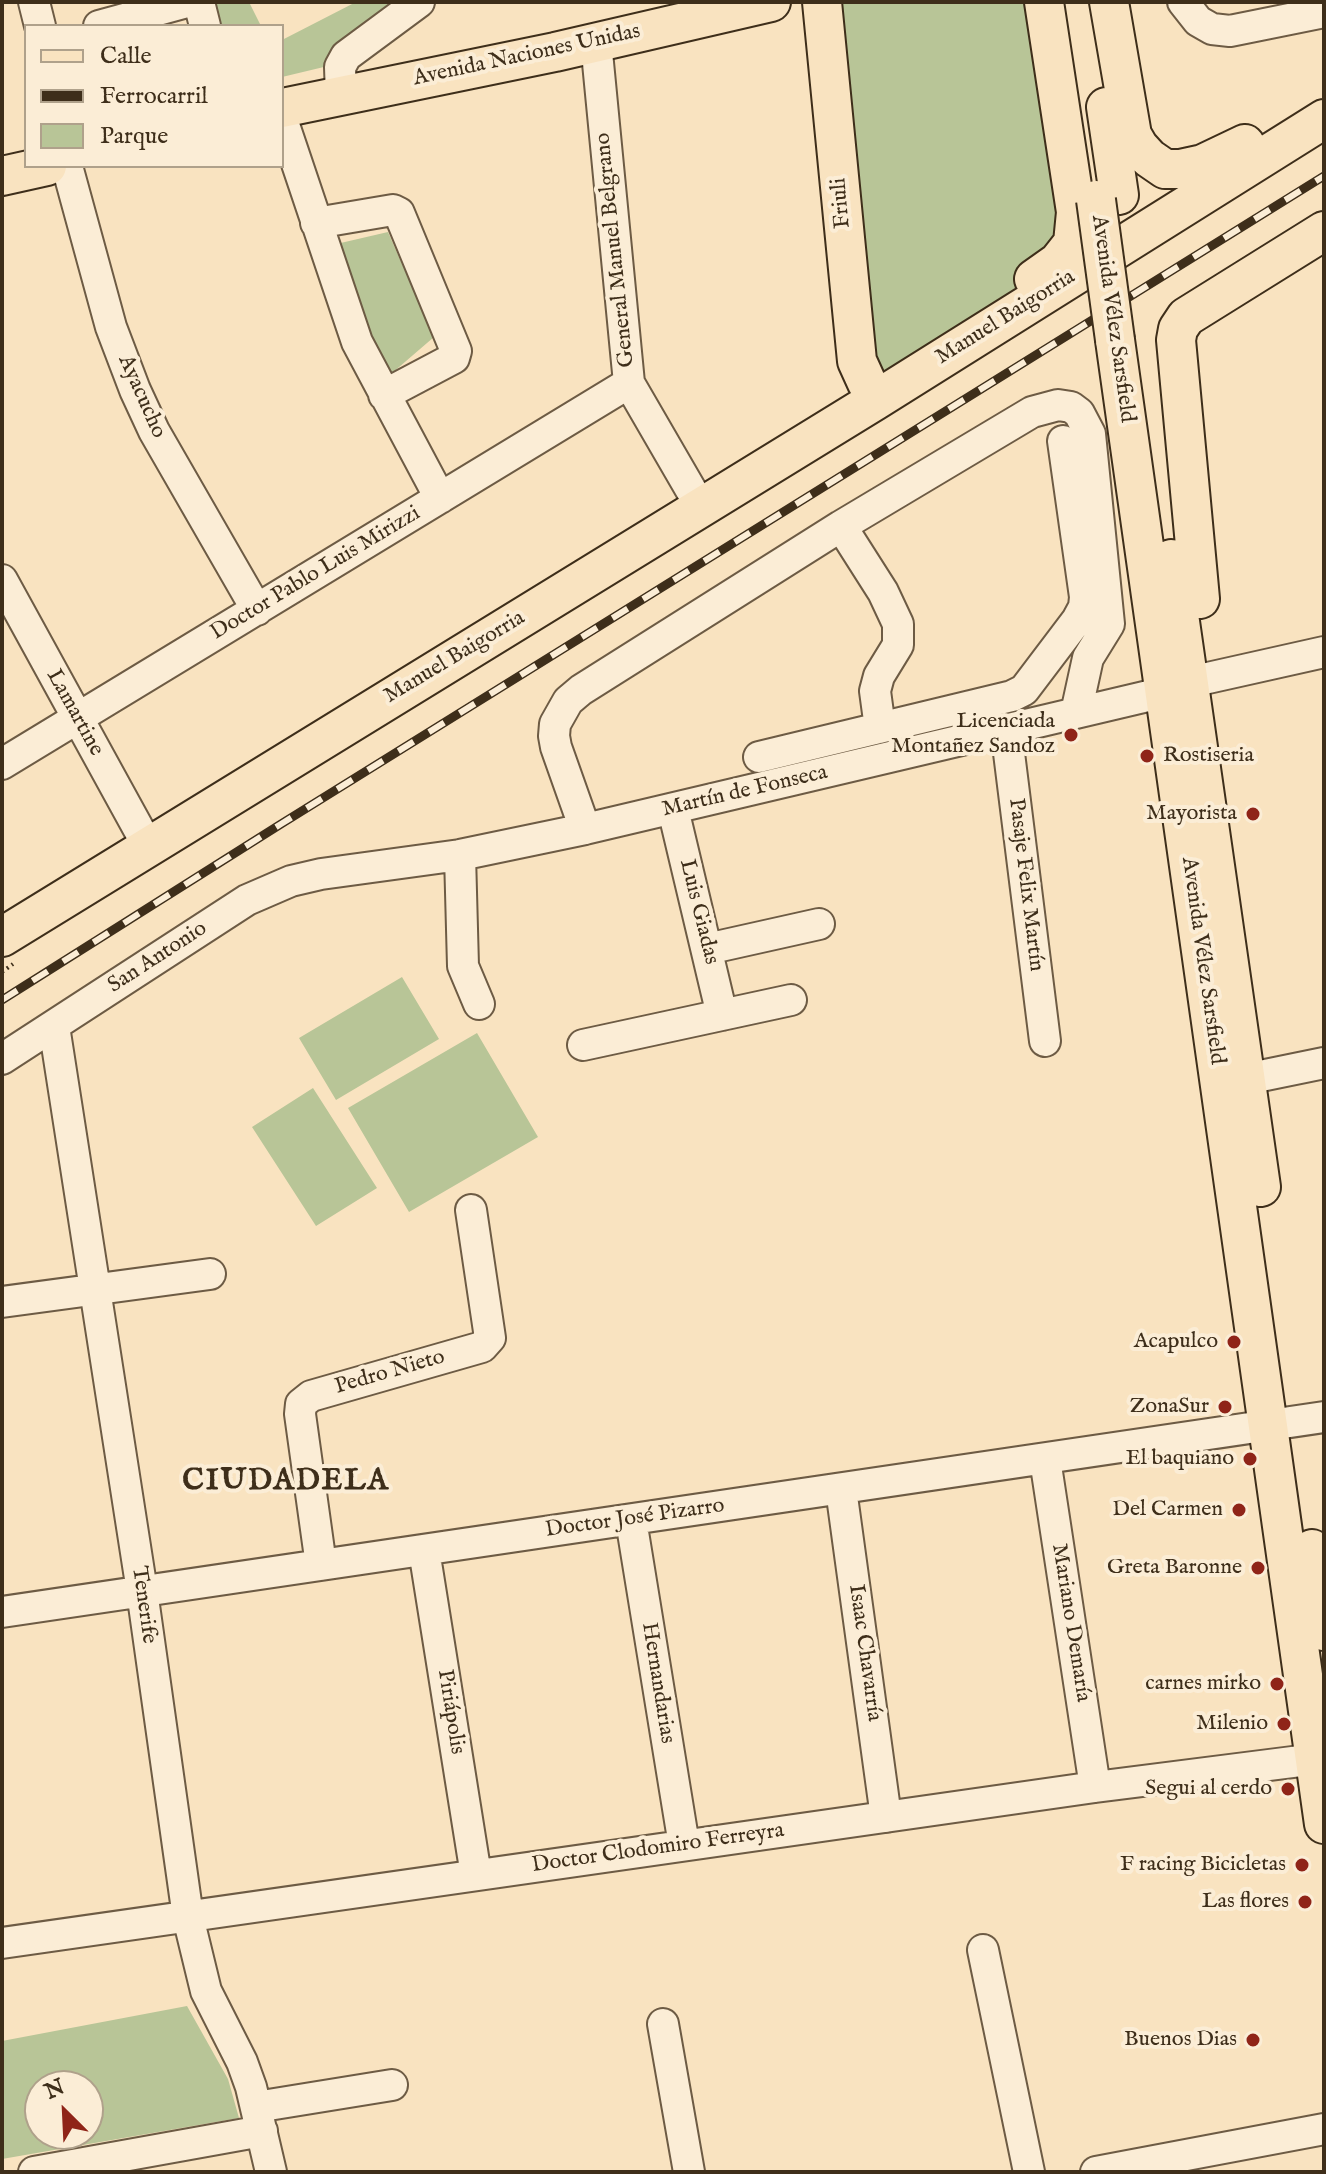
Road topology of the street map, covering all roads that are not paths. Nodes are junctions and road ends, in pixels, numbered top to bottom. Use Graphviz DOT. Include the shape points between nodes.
graph roads {
  1 [pos="34,2"];
  2 [pos="419,2"];
  3 [pos="771,2"];
  4 [pos="822,2"];
  5 [pos="1044,2"];
  6 [pos="1065,2"];
  7 [pos="1091,2"];
  8 [pos="1109,2"];
  9 [pos="1183,2"];
  10 [pos="188,8"];
  11 [pos="704,9"];
  12 [pos="1324,12"];
  13 [pos="40,24"];
  14 [pos="109,24"];
  15 [pos="203,24"];
  16 [pos="596,42"];
  17 [pos="341,96"];
  18 [pos="1324,99"];
  19 [pos="284,108"];
  20 [pos="1324,119"];
  21 [pos="284,125"];
  22 [pos="38,168"];
  23 [pos="68,168"];
  24 [pos="2,176"];
  25 [pos="1108,198"];
  26 [pos="316,223"];
  27 [pos="1324,231"];
  28 [pos="1092,263"];
  29 [pos="1005,296"];
  30 [pos="629,383"];
  31 [pos="872,392"];
  32 [pos="384,395"];
  33 [pos="1063,441"];
  34 [pos="691,490"];
  35 [pos="440,498"];
  36 [pos="841,526"];
  37 [pos="2,580"];
  38 [pos="257,610"];
  39 [pos="1324,652"];
  40 [pos="1177,687"];
  41 [pos="1076,713"];
  42 [pos="76,719"];
  43 [pos="880,728"];
  44 [pos="1006,729"];
  45 [pos="759,757"];
  46 [pos="2,764"];
  47 [pos="673,809"];
  48 [pos="585,829"];
  49 [pos="142,837"];
  50 [pos="460,855"];
  51 [pos="321,874"];
  52 [pos="2,912"];
  53 [pos="819,924"];
  54 [pos="2,937"];
  55 [pos="707,949"];
  56 [pos="791,1000"];
  57 [pos="479,1004"];
  58 [pos="722,1015"];
  59 [pos="54,1026"];
  60 [pos="1045,1041"];
  61 [pos="583,1045"];
  62 [pos="2,1059"];
  63 [pos="1324,1063"];
  64 [pos="1246,1079"];
  65 [pos="471,1210"];
  66 [pos="210,1274"];
  67 [pos="93,1289"];
  68 [pos="2,1302"];
  69 [pos="1295,1422"];
  70 [pos="1045,1459"];
  71 [pos="841,1489"];
  72 [pos="631,1520"];
  73 [pos="424,1550"];
  74 [pos="321,1565"];
  75 [pos="142,1591"];
  76 [pos="2,1612"];
  77 [pos="1324,1631"];
  78 [pos="1320,1758"];
  79 [pos="1095,1787"];
  80 [pos="886,1817"];
  81 [pos="1324,1824"];
  82 [pos="684,1845"];
  83 [pos="476,1875"];
  84 [pos="188,1917"];
  85 [pos="2,1943"];
  86 [pos="983,1950"];
  87 [pos="663,2024"];
  88 [pos="392,2085"];
  89 [pos="259,2119"];
  90 [pos="1324,2129"];
  91 [pos="34,2172"];
  92 [pos="271,2172"];
  93 [pos="689,2172"];
  94 [pos="1029,2172"];
  95 [pos="1096,2172"];
  1 -- 13 [label="street"];
  2 -- 17 [label="street" via="346,56 340,67"];
  3 -- 11 [label="main road, Avenida Naciones Unidas"];
  4 -- 31 [label="main road, Friuli" via="857,361"];
  5 -- 29 [label="main road" via="1076,230 1058,262"];
  6 -- 25 [label="main road, Avenida Vélez Sarsfield"];
  7 -- 25 [label="main road, Avenida Vélez Sarsfield"];
  8 -- 18 [label="main road" via="1132,135 1165,169 1221,157"];
  9 -- 12 [label="street" via="1198,21 1230,31"];
  10 -- 14 [label="street"];
  10 -- 15 [label="street"];
  11 -- 16 [label="main road, Avenida Naciones Unidas"];
  16 -- 17 [label="main road, Avenida Naciones Unidas"];
  16 -- 30 [label="street, General Manuel Belgrano"];
  17 -- 19 [label="main road, Avenida Naciones Unidas"];
  20 -- 28 [label="main road"];
  21 -- 26 [label="street"];
  22 -- 24 [label="main road"];
  23 -- 38 [label="street, Ayacucho" via="111,327 135,390"];
  25 -- 40 [label="main road, Avenida Vélez Sarsfield, bridge"];
  26 -- 32 [label="street" via="352,331"];
  26 -- 32 [label="street" via="399,213 456,351 454,358"];
  27 -- 40 [label="main road" via="1186,317 1178,329 1205,650"];
  28 -- 29 [label="main road, Manuel Baigorria" via="1049,275"];
  28 -- 31 [label="main road, Manuel Baigorria"];
  29 -- 31 [label="main road, Manuel Baigorria"];
  30 -- 34 [label="street, General Manuel Belgrano"];
  30 -- 35 [label="street, Doctor Pablo Luis Mirizzi"];
  31 -- 34 [label="main road, Manuel Baigorria"];
  31 -- 49 [label="main road, Manuel Baigorria"];
  32 -- 35 [label="street"];
  33 -- 43 [label="street" via="1085,597 1077,620 1024,690"];
  34 -- 49 [label="main road, Manuel Baigorria"];
  35 -- 38 [label="street, Doctor Pablo Luis Mirizzi"];
  36 -- 41 [label="street" via="1032,412 1058,405 1079,413 1090,434 1109,624 1088,658"];
  36 -- 43 [label="street" via="898,624 898,645 875,691"];
  36 -- 48 [label="street" via="568,701 554,736"];
  37 -- 42 [label="street, Lamartine"];
  38 -- 42 [label="street, Doctor Pablo Luis Mirizzi"];
  39 -- 40 [label="street, Martín de Fonseca"];
  40 -- 41 [label="street, Martín de Fonseca"];
  40 -- 64 [label="main road, Avenida Vélez Sarsfield"];
  40 -- 69 [label="main road, Avenida Vélez Sarsfield"];
  41 -- 44 [label="street, Martín de Fonseca"];
  42 -- 46 [label="street, Doctor Pablo Luis Mirizzi"];
  42 -- 49 [label="street, Lamartine"];
  43 -- 45 [label="street"];
  44 -- 47 [label="street, Martín de Fonseca"];
  44 -- 60 [label="street, Pasaje Felix Martín"];
  47 -- 48 [label="street, Martín de Fonseca"];
  47 -- 55 [label="street, Luis Giadas"];
  48 -- 50 [label="street, Martín de Fonseca"];
  49 -- 52 [label="main road, Manuel Baigorria"];
  49 -- 54 [label="main road, Manuel Baigorria"];
  50 -- 51 [label="street, Martín de Fonseca"];
  50 -- 57 [label="street" via="463,966"];
  51 -- 59 [label="street, San Antonio" via="247,900"];
  53 -- 55 [label="street"];
  55 -- 58 [label="street, Luis Giadas"];
  56 -- 58 [label="street"];
  58 -- 61 [label="street"];
  59 -- 62 [label="street, San Antonio"];
  59 -- 67 [label="street, Tenerife"];
  63 -- 64 [label="street"];
  64 -- 69 [label="main road, Avenida Vélez Sarsfield"];
  65 -- 74 [label="street, Pedro Nieto" via="490,1338 482,1347 311,1396 301,1404"];
  66 -- 67 [label="street"];
  67 -- 68 [label="street"];
  67 -- 75 [label="street, Tenerife"];
  69 -- 70 [label="street, Doctor José Pizarro"];
  69 -- 77 [label="main road, Avenida Vélez Sarsfield"];
  69 -- 78 [label="main road, Avenida Vélez Sarsfield"];
  70 -- 71 [label="street, Doctor José Pizarro"];
  70 -- 79 [label="street, Mariano Demaría"];
  71 -- 72 [label="street, Doctor José Pizarro"];
  71 -- 80 [label="street, Isaac Chavarría"];
  72 -- 73 [label="street, Doctor José Pizarro"];
  72 -- 82 [label="street, Hernandarias"];
  73 -- 74 [label="street, Doctor José Pizarro"];
  73 -- 83 [label="street, Piriápolis"];
  74 -- 75 [label="street, Doctor José Pizarro"];
  75 -- 76 [label="street, Doctor José Pizarro"];
  75 -- 84 [label="street, Tenerife"];
  78 -- 79 [label="street, Doctor Clodomiro Ferreyra"];
  78 -- 81 [label="main road, Avenida Vélez Sarsfield"];
  79 -- 80 [label="street, Doctor Clodomiro Ferreyra"];
  80 -- 82 [label="street, Doctor Clodomiro Ferreyra"];
  82 -- 83 [label="street, Doctor Clodomiro Ferreyra"];
  83 -- 84 [label="street, Doctor Clodomiro Ferreyra"];
  84 -- 85 [label="street, Doctor Clodomiro Ferreyra"];
  84 -- 89 [label="street, Tenerife" via="206,1991 242,2062"];
  86 -- 94 [label="street"];
  87 -- 93 [label="street"];
  88 -- 89 [label="street"];
  89 -- 91 [label="street"];
  89 -- 92 [label="street, Tenerife"];
  90 -- 95 [label="street"];
}
